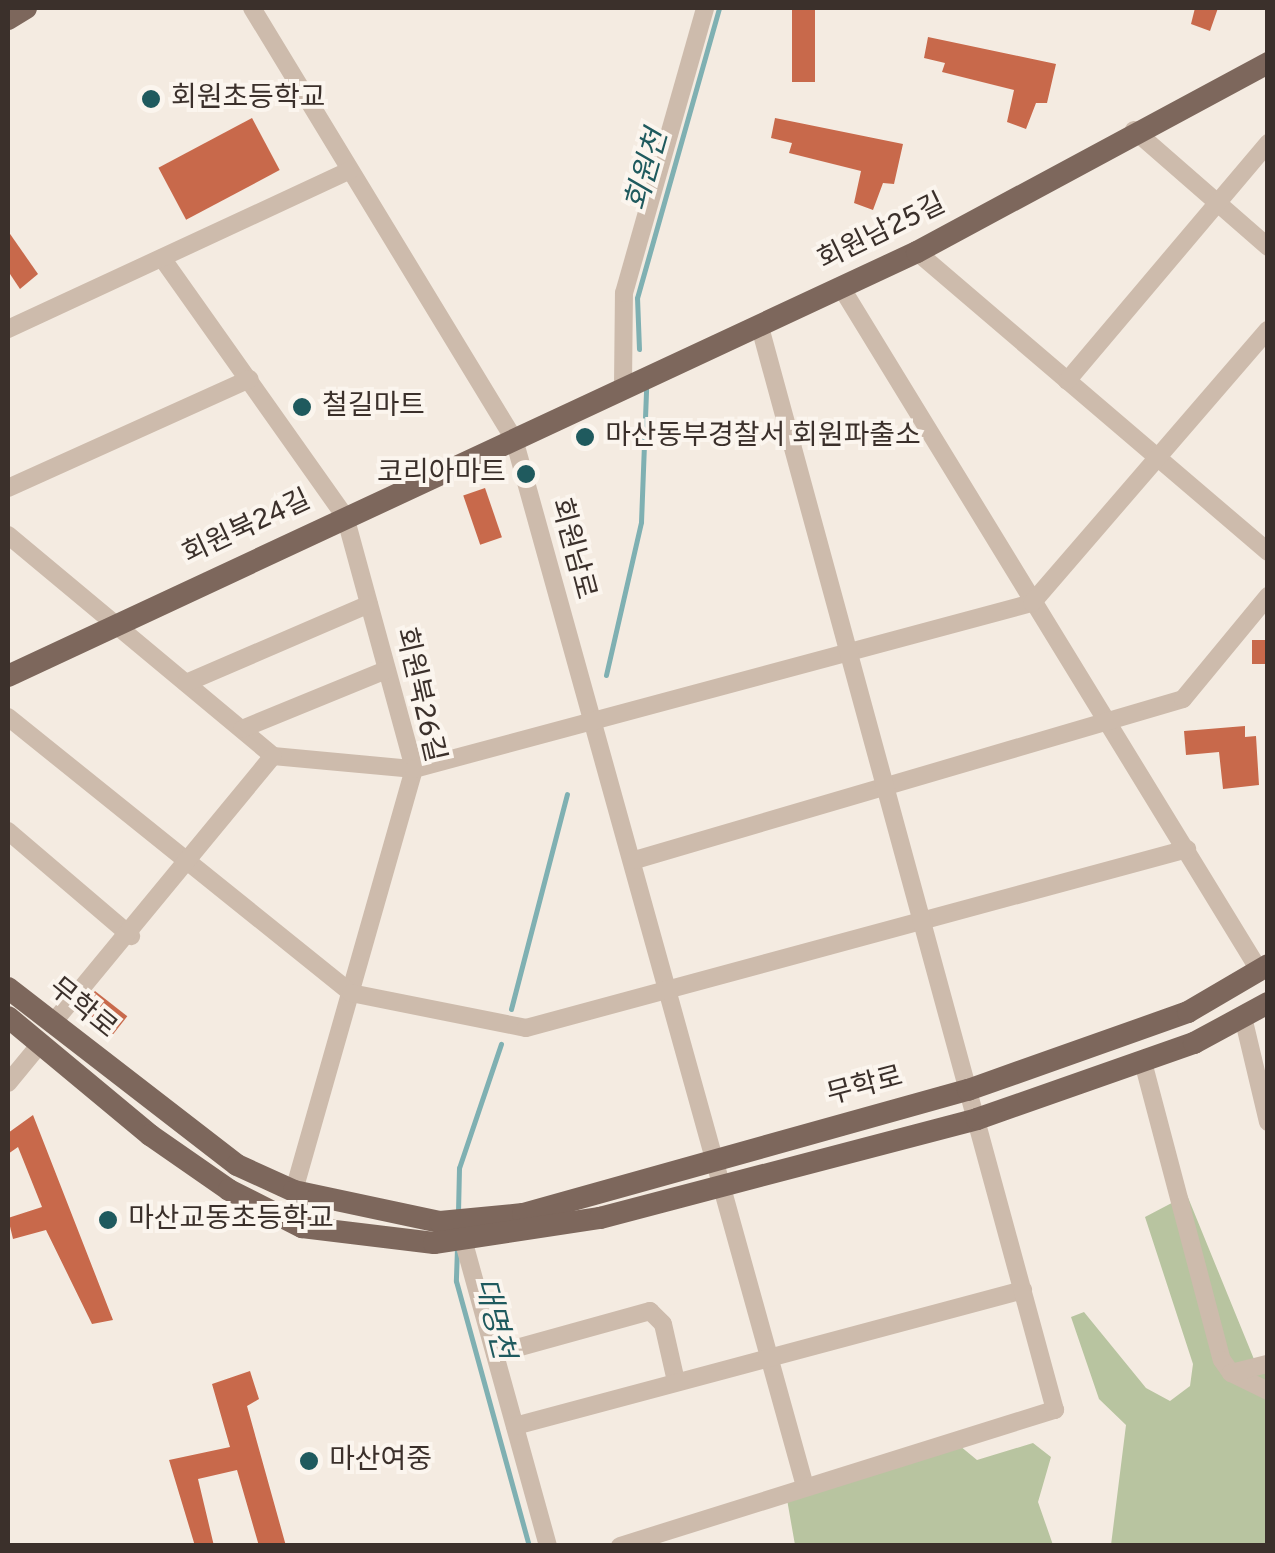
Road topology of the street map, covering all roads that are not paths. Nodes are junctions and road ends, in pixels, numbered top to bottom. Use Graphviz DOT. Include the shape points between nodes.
graph roads {
  1 [pos="26,8"];
  2 [pos="252,8"];
  3 [pos="706,8"];
  4 [pos="8,19"];
  5 [pos="1268,62"];
  6 [pos="1134,130"];
  7 [pos="1268,143"];
  8 [pos="349,171"];
  9 [pos="1215,202"];
  10 [pos="1268,247"];
  11 [pos="917,252"];
  12 [pos="162,258"];
  13 [pos="841,287"];
  14 [pos="760,327"];
  15 [pos="8,329"];
  16 [pos="1268,330"];
  17 [pos="249,380"];
  18 [pos="1068,381"];
  19 [pos="624,385"];
  20 [pos="514,439"];
  21 [pos="1158,459"];
  22 [pos="8,488"];
  23 [pos="345,516"];
  24 [pos="8,535"];
  25 [pos="1268,552"];
  26 [pos="1268,596"];
  27 [pos="1032,603"];
  28 [pos="369,604"];
  29 [pos="113,624"];
  30 [pos="847,653"];
  31 [pos="386,670"];
  32 [pos="8,676"];
  33 [pos="186,683"];
  34 [pos="8,716"];
  35 [pos="589,717"];
  36 [pos="1107,726"];
  37 [pos="242,728"];
  38 [pos="274,756"];
  39 [pos="414,768"];
  40 [pos="885,784"];
  41 [pos="8,831"];
  42 [pos="1187,849"];
  43 [pos="635,860"];
  44 [pos="186,862"];
  45 [pos="922,922"];
  46 [pos="130,936"];
  47 [pos="1263,968"];
  48 [pos="8,988"];
  49 [pos="351,993"];
  50 [pos="672,993"];
  51 [pos="1268,1003"];
  52 [pos="8,1017"];
  53 [pos="1244,1017"];
  54 [pos="46,1034"];
  55 [pos="1143,1062"];
  56 [pos="8,1082"];
  57 [pos="968,1090"];
  58 [pos="1267,1116"];
  59 [pos="977,1119"];
  60 [pos="718,1158"];
  61 [pos="726,1187"];
  62 [pos="294,1191"];
  63 [pos="450,1232"];
  64 [pos="1023,1290"];
  65 [pos="494,1354"];
  66 [pos="771,1354"];
  67 [pos="1268,1364"];
  68 [pos="1231,1373"];
  69 [pos="676,1381"];
  70 [pos="1268,1392"];
  71 [pos="514,1426"];
  72 [pos="805,1486"];
  73 [pos="548,1546"];
  74 [pos="620,1546"];
  1 -- 4 [label="main road"];
  2 -- 8 [label="street, 회원남로"];
  3 -- 19 [label="street" via="624,293"];
  5 -- 6 [label="main road, 회원남25길"];
  6 -- 9 [label="street"];
  6 -- 11 [label="main road, 회원남25길"];
  7 -- 9 [label="street"];
  8 -- 12 [label="street"];
  8 -- 20 [label="street, 회원남로"];
  9 -- 10 [label="street"];
  9 -- 18 [label="street"];
  11 -- 13 [label="main road, 회원남25길"];
  11 -- 18 [label="street"];
  12 -- 15 [label="street"];
  12 -- 17 [label="street, 회원북26길"];
  13 -- 14 [label="main road, 회원남25길"];
  13 -- 27 [label="street"];
  14 -- 19 [label="main road, 회원남25길"];
  14 -- 30 [label="street"];
  16 -- 21 [label="street"];
  17 -- 22 [label="street"];
  17 -- 23 [label="street, 회원북26길"];
  18 -- 21 [label="street"];
  19 -- 20 [label="main road, 회원남25길"];
  20 -- 23 [label="main road, 회원북24길"];
  20 -- 35 [label="street, 회원남로"];
  21 -- 25 [label="street"];
  21 -- 27 [label="street"];
  23 -- 28 [label="street, 회원북26길"];
  23 -- 29 [label="main road, 회원북24길"];
  24 -- 29 [label="street"];
  26 -- 36 [label="street" via="1184,699"];
  27 -- 30 [label="street"];
  27 -- 36 [label="street"];
  28 -- 31 [label="street, 회원북26길"];
  28 -- 33 [label="street"];
  29 -- 32 [label="main road, 회원북24길"];
  29 -- 33 [label="street"];
  30 -- 35 [label="street"];
  30 -- 40 [label="street"];
  31 -- 37 [label="street"];
  31 -- 39 [label="street, 회원북26길"];
  33 -- 37 [label="street"];
  34 -- 44 [label="street"];
  35 -- 39 [label="street"];
  35 -- 43 [label="street, 회원남로"];
  36 -- 40 [label="street"];
  36 -- 42 [label="street"];
  37 -- 38 [label="street"];
  38 -- 39 [label="street"];
  38 -- 44 [label="street"];
  39 -- 49 [label="street, 회원북26길"];
  40 -- 43 [label="street"];
  40 -- 45 [label="street"];
  41 -- 46 [label="street"];
  42 -- 45 [label="street"];
  42 -- 47 [label="street"];
  43 -- 50 [label="street, 회원남로"];
  44 -- 46 [label="street"];
  44 -- 49 [label="street"];
  45 -- 50 [label="street"];
  45 -- 57 [label="street"];
  46 -- 54 [label="street"];
  47 -- 57 [label="main road, 무학로" via="1188,1012"];
  48 -- 54 [label="main road, 무학로"];
  49 -- 50 [label="street" via="526,1028"];
  49 -- 62 [label="street, 회원북26길"];
  50 -- 60 [label="street, 회원남로"];
  51 -- 53 [label="main road, 무학로"];
  52 -- 54 [label="main road, 무학로"];
  53 -- 55 [label="main road, 무학로"];
  53 -- 58 [label="street"];
  54 -- 56 [label="street"];
  54 -- 62 [label="main road, 무학로" via="237,1166"];
  54 -- 63 [label="main road, 무학로" via="150,1135 302,1227"];
  55 -- 59 [label="main road, 무학로"];
  55 -- 68 [label="street" via="1222,1360"];
  57 -- 59 [label="street"];
  57 -- 60 [label="main road, 무학로"];
  59 -- 61 [label="main road, 무학로"];
  59 -- 64 [label="street"];
  60 -- 61 [label="street, 회원남로"];
  60 -- 63 [label="main road, 무학로"];
  61 -- 63 [label="main road, 무학로"];
  61 -- 66 [label="street, 회원남로"];
  62 -- 63 [label="main road, 무학로"];
  63 -- 65 [label="street"];
  64 -- 66 [label="street"];
  64 -- 72 [label="street" via="1056,1410"];
  65 -- 69 [label="street" via="650,1311 663,1324"];
  65 -- 71 [label="street"];
  66 -- 69 [label="street"];
  66 -- 72 [label="street, 회원남로"];
  67 -- 68 [label="street"];
  68 -- 70 [label="street"];
  69 -- 71 [label="street"];
  71 -- 73 [label="street"];
  72 -- 74 [label="street"];
}
